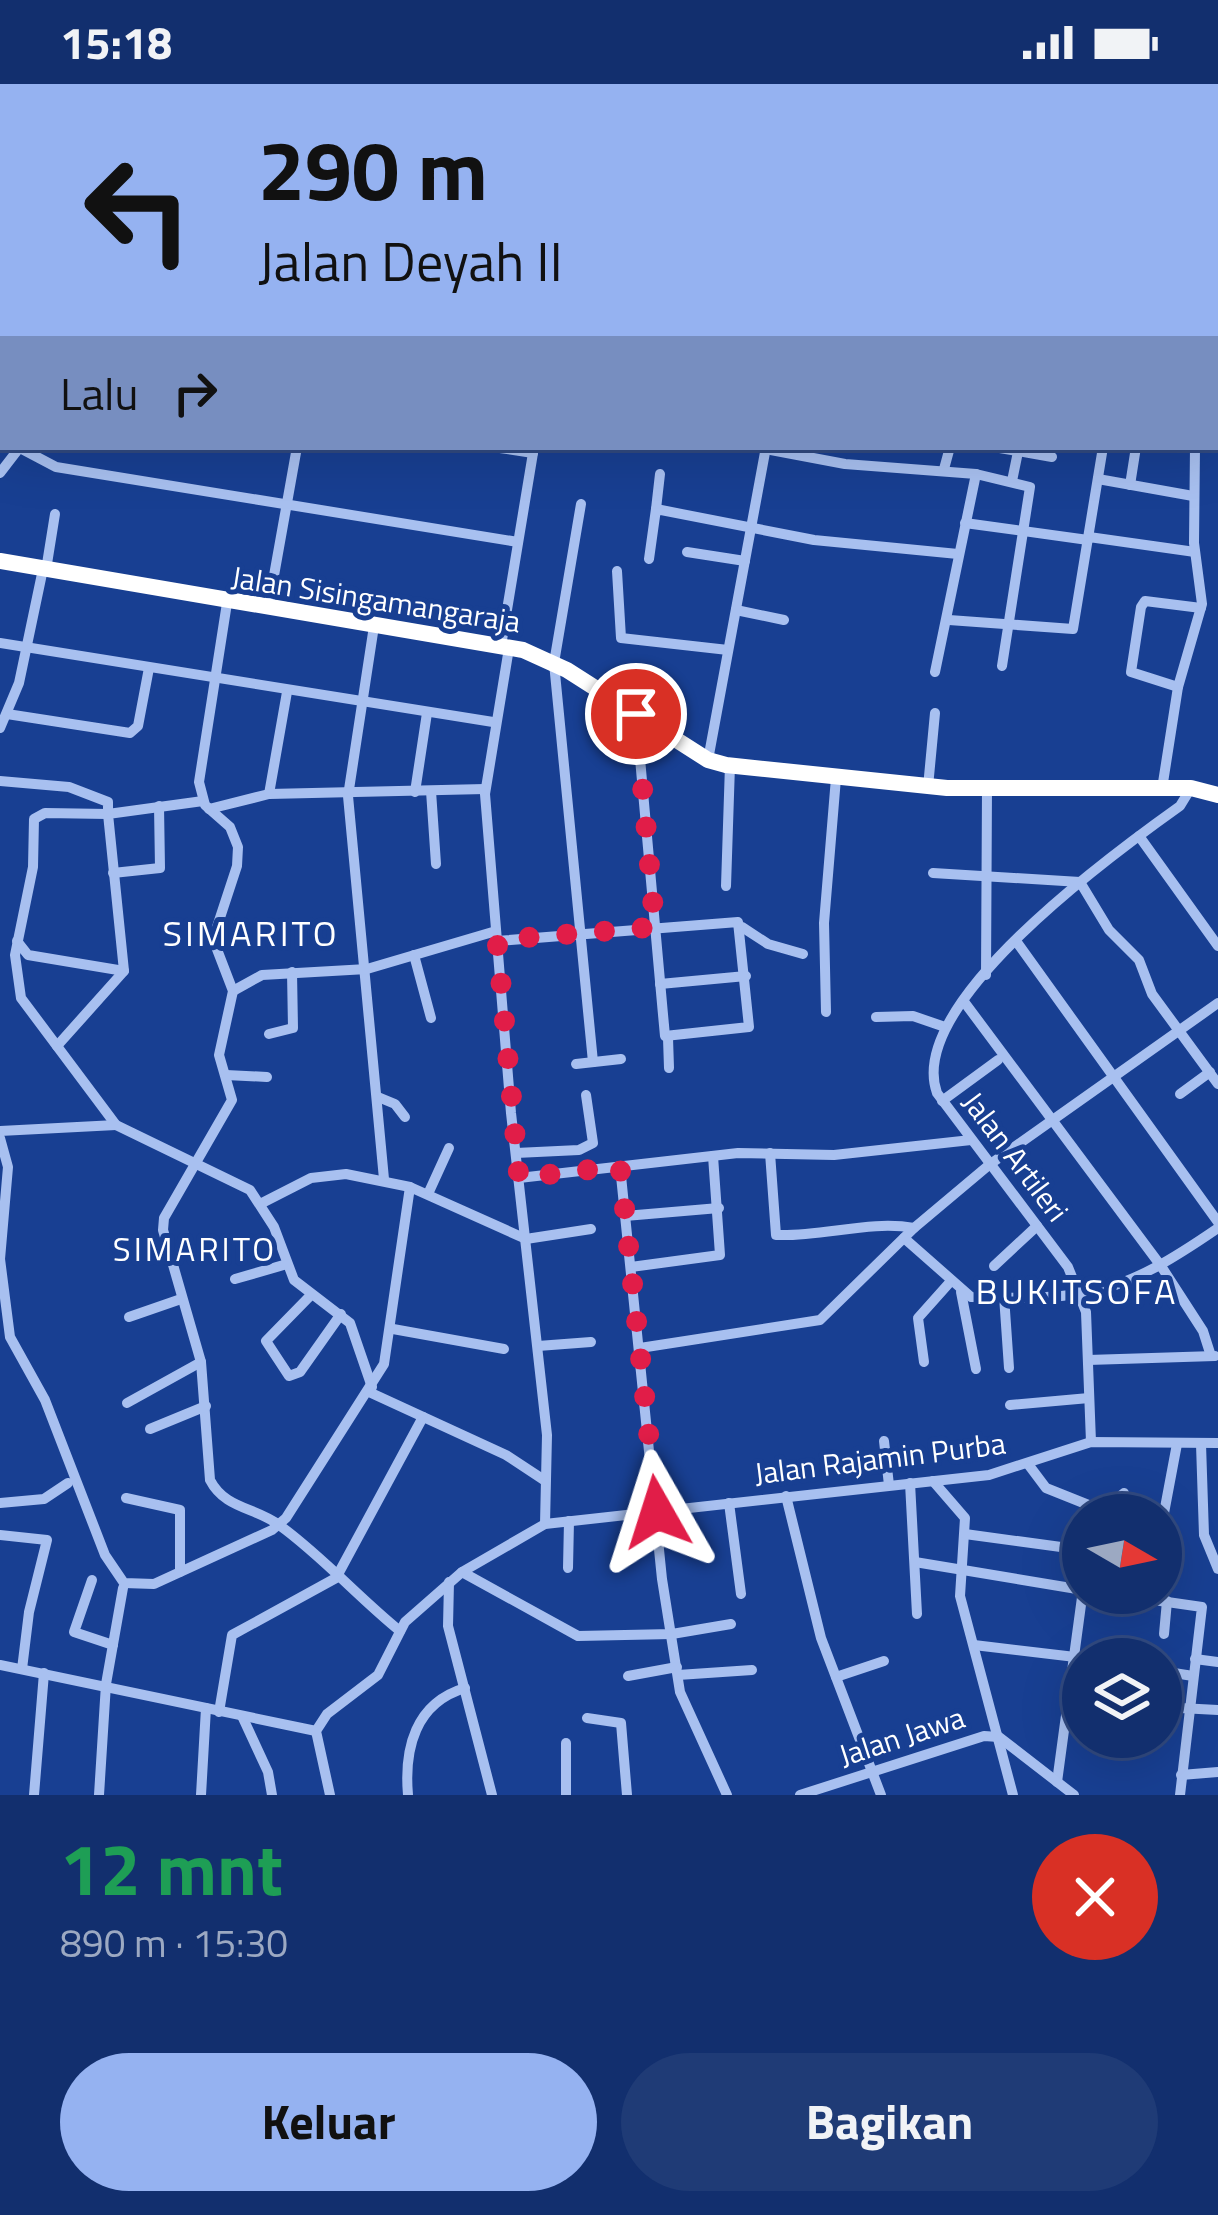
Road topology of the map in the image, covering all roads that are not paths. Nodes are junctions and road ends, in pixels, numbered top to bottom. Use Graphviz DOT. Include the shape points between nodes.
graph roads {
  1 [pos="24,450"];
  2 [pos="296,450"];
  3 [pos="533,450"];
  4 [pos="762,450"];
  5 [pos="772,450"];
  6 [pos="949,450"];
  7 [pos="1019,450"];
  8 [pos="1023,450"];
  9 [pos="1103,450"];
  10 [pos="1136,450"];
  11 [pos="1195,450"];
  12 [pos="1052,458"];
  13 [pos="944,470"];
  14 [pos="660,474"];
  15 [pos="976,474"];
  16 [pos="1098,479"];
  17 [pos="1019,483"];
  18 [pos="1130,485"];
  19 [pos="1193,496"];
  20 [pos="581,504"];
  21 [pos="285,506"];
  22 [pos="656,508"];
  23 [pos="55,514"];
  24 [pos="752,524"];
  25 [pos="965,524"];
  26 [pos="1024,531"];
  27 [pos="1089,538"];
  28 [pos="518,542"];
  29 [pos="687,552"];
  30 [pos="1195,552"];
  31 [pos="958,554"];
  32 [pos="649,560"];
  33 [pos="0,561"];
  34 [pos="745,561"];
  35 [pos="45,570"];
  36 [pos="617,571"];
  37 [pos="227,603"];
  38 [pos="1201,608"];
  39 [pos="268,609"];
  40 [pos="736,610"];
  41 [pos="784,620"];
  42 [pos="949,620"];
  43 [pos="374,626"];
  44 [pos="1008,626"];
  45 [pos="0,643"];
  46 [pos="27,646"];
  47 [pos="505,647"];
  48 [pos="728,650"];
  49 [pos="554,663"];
  50 [pos="1002,666"];
  51 [pos="149,668"];
  52 [pos="935,672"];
  53 [pos="215,680"];
  54 [pos="1178,687"];
  55 [pos="286,692"];
  56 [pos="358,704"];
  57 [pos="427,713"];
  58 [pos="935,713"];
  59 [pos="7,714"];
  60 [pos="636,714"];
  61 [pos="493,722"];
  62 [pos="0,728"];
  63 [pos="708,760"];
  64 [pos="730,765"];
  65 [pos="836,778"];
  66 [pos="0,781"];
  67 [pos="928,787"];
  68 [pos="987,788"];
  69 [pos="1191,788"];
  70 [pos="485,789"];
  71 [pos="1162,789"];
  72 [pos="431,791"];
  73 [pos="415,792"];
  74 [pos="269,794"];
  75 [pos="1218,794"];
  76 [pos="348,796"];
  77 [pos="206,805"];
  78 [pos="159,806"];
  79 [pos="108,814"];
  80 [pos="1139,836"];
  81 [pos="436,864"];
  82 [pos="113,873"];
  83 [pos="932,873"];
  84 [pos="986,874"];
  85 [pos="1080,882"];
  86 [pos="726,886"];
  87 [pos="0,927"];
  88 [pos="655,927"];
  89 [pos="742,927"];
  90 [pos="580,933"];
  91 [pos="17,935"];
  92 [pos="496,936"];
  93 [pos="1016,941"];
  94 [pos="1218,946"];
  95 [pos="803,954"];
  96 [pos="413,955"];
  97 [pos="367,969"];
  98 [pos="124,971"];
  99 [pos="292,972"];
  100 [pos="746,976"];
  101 [pos="986,978"];
  102 [pos="660,984"];
  103 [pos="233,991"];
  104 [pos="965,1003"];
  105 [pos="1218,1004"];
  106 [pos="826,1012"];
  107 [pos="876,1017"];
  108 [pos="431,1018"];
  109 [pos="944,1027"];
  110 [pos="1180,1030"];
  111 [pos="269,1034"];
  112 [pos="668,1039"];
  113 [pos="57,1046"];
  114 [pos="621,1059"];
  115 [pos="998,1060"];
  116 [pos="592,1062"];
  117 [pos="576,1064"];
  118 [pos="669,1068"];
  119 [pos="1210,1072"];
  120 [pos="226,1076"];
  121 [pos="267,1077"];
  122 [pos="1114,1078"];
  123 [pos="1218,1084"];
  124 [pos="1180,1094"];
  125 [pos="586,1095"];
  126 [pos="379,1097"];
  127 [pos="942,1101"];
  128 [pos="405,1117"];
  129 [pos="1053,1121"];
  130 [pos="116,1125"];
  131 [pos="0,1135"];
  132 [pos="971,1140"];
  133 [pos="449,1148"];
  134 [pos="516,1153"];
  135 [pos="770,1153"];
  136 [pos="713,1156"];
  137 [pos="197,1163"];
  138 [pos="620,1166"];
  139 [pos="989,1166"];
  140 [pos="519,1178"];
  141 [pos="384,1179"];
  142 [pos="410,1187"];
  143 [pos="428,1194"];
  144 [pos="262,1203"];
  145 [pos="719,1208"];
  146 [pos="626,1216"];
  147 [pos="1218,1225"];
  148 [pos="1036,1226"];
  149 [pos="914,1228"];
  150 [pos="591,1229"];
  151 [pos="904,1238"];
  152 [pos="526,1239"];
  153 [pos="1,1255"];
  154 [pos="287,1264"];
  155 [pos="994,1266"];
  156 [pos="1161,1266"];
  157 [pos="631,1267"];
  158 [pos="235,1279"];
  159 [pos="956,1285"];
  160 [pos="310,1295"];
  161 [pos="1004,1296"];
  162 [pos="1083,1296"];
  163 [pos="182,1299"];
  164 [pos="341,1313"];
  165 [pos="129,1317"];
  166 [pos="393,1329"];
  167 [pos="591,1342"];
  168 [pos="538,1346"];
  169 [pos="640,1348"];
  170 [pos="504,1349"];
  171 [pos="1215,1356"];
  172 [pos="1088,1360"];
  173 [pos="201,1362"];
  174 [pos="924,1362"];
  175 [pos="1009,1368"];
  176 [pos="976,1369"];
  177 [pos="371,1390"];
  178 [pos="1090,1398"];
  179 [pos="128,1402"];
  180 [pos="1010,1405"];
  181 [pos="206,1406"];
  182 [pos="423,1417"];
  183 [pos="150,1429"];
  184 [pos="884,1441"];
  185 [pos="1091,1442"];
  186 [pos="1218,1443"];
  187 [pos="1177,1444"];
  188 [pos="1202,1444"];
  189 [pos="1028,1463"];
  190 [pos="544,1480"];
  191 [pos="933,1481"];
  192 [pos="68,1483"];
  193 [pos="910,1483"];
  194 [pos="889,1485"];
  195 [pos="1167,1494"];
  196 [pos="1062,1495"];
  197 [pos="787,1496"];
  198 [pos="126,1498"];
  199 [pos="0,1502"];
  200 [pos="729,1503"];
  201 [pos="657,1512"];
  202 [pos="569,1521"];
  203 [pos="279,1524"];
  204 [pos="545,1524"];
  205 [pos="965,1534"];
  206 [pos="0,1535"];
  207 [pos="1062,1547"];
  208 [pos="915,1562"];
  209 [pos="960,1567"];
  210 [pos="568,1568"];
  211 [pos="1218,1569"];
  212 [pos="180,1572"];
  213 [pos="462,1572"];
  214 [pos="336,1579"];
  215 [pos="92,1580"];
  216 [pos="449,1582"];
  217 [pos="1062,1586"];
  218 [pos="123,1588"];
  219 [pos="741,1594"];
  220 [pos="1182,1603"];
  221 [pos="424,1605"];
  222 [pos="1202,1606"];
  223 [pos="1218,1609"];
  224 [pos="917,1614"];
  225 [pos="1166,1614"];
  226 [pos="731,1624"];
  227 [pos="448,1626"];
  228 [pos="400,1631"];
  229 [pos="672,1634"];
  230 [pos="1164,1634"];
  231 [pos="974,1645"];
  232 [pos="112,1646"];
  233 [pos="1062,1655"];
  234 [pos="1195,1659"];
  235 [pos="884,1661"];
  236 [pos="1218,1662"];
  237 [pos="0,1665"];
  238 [pos="22,1669"];
  239 [pos="752,1670"];
  240 [pos="677,1671"];
  241 [pos="44,1673"];
  242 [pos="1182,1674"];
  243 [pos="628,1676"];
  244 [pos="1192,1676"];
  245 [pos="836,1677"];
  246 [pos="106,1684"];
  247 [pos="465,1688"];
  248 [pos="1182,1708"];
  249 [pos="1189,1708"];
  250 [pos="212,1710"];
  251 [pos="1218,1710"];
  252 [pos="242,1716"];
  253 [pos="587,1718"];
  254 [pos="316,1731"];
  255 [pos="999,1737"];
  256 [pos="566,1743"];
  257 [pos="1066,1758"];
  258 [pos="871,1772"];
  259 [pos="1218,1772"];
  260 [pos="1181,1775"];
  261 [pos="1064,1790"];
  262 [pos="805,1794"];
  263 [pos="34,1795"];
  264 [pos="99,1795"];
  265 [pos="201,1795"];
  266 [pos="272,1795"];
  267 [pos="330,1795"];
  268 [pos="408,1795"];
  269 [pos="492,1795"];
  270 [pos="566,1795"];
  271 [pos="627,1795"];
  272 [pos="728,1795"];
  273 [pos="881,1795"];
  274 [pos="1013,1795"];
  275 [pos="1180,1795"];
  1 -- 21 [label="street" via="56,467"];
  2 -- 21 [label="street"];
  3 -- 28 [label="street"];
  4 -- 24 [label="street"];
  5 -- 13 [label="street"];
  6 -- 13 [label="street"];
  7 -- 17 [label="street"];
  8 -- 12 [label="street"];
  9 -- 16 [label="street"];
  10 -- 18 [label="street"];
  11 -- 19 [label="street"];
  13 -- 15 [label="street"];
  14 -- 22 [label="street"];
  15 -- 17 [label="street"];
  15 -- 25 [label="street"];
  16 -- 18 [label="street"];
  16 -- 27 [label="street"];
  17 -- 26 [label="street" via="1032,496"];
  18 -- 19 [label="street"];
  19 -- 30 [label="street"];
  20 -- 49 [label="street"];
  21 -- 28 [label="street"];
  21 -- 39 [label="street"];
  22 -- 24 [label="street"];
  22 -- 32 [label="street"];
  23 -- 35 [label="street"];
  24 -- 31 [label="street" via="814,540"];
  24 -- 34 [label="street"];
  25 -- 26 [label="street"];
  25 -- 31 [label="street"];
  26 -- 27 [label="street"];
  26 -- 44 [label="street"];
  27 -- 30 [label="street"];
  27 -- 44 [label="street" via="1073,629"];
  28 -- 47 [label="street"];
  29 -- 34 [label="street"];
  30 -- 38 [label="street"];
  31 -- 42 [label="street"];
  33 -- 35 [label="highway, Jalan Sisingamangaraja"];
  34 -- 40 [label="street"];
  35 -- 37 [label="highway, Jalan Sisingamangaraja"];
  35 -- 46 [label="street"];
  36 -- 48 [label="street" via="621,638"];
  37 -- 39 [label="highway, Jalan Sisingamangaraja"];
  37 -- 53 [label="street"];
  38 -- 54 [label="street"];
  38 -- 54 [label="street" via="1143,603 1131,672"];
  39 -- 43 [label="highway, Jalan Sisingamangaraja"];
  40 -- 41 [label="street"];
  40 -- 48 [label="street"];
  42 -- 44 [label="street"];
  42 -- 52 [label="street"];
  43 -- 47 [label="highway, Jalan Sisingamangaraja"];
  43 -- 56 [label="street"];
  44 -- 50 [label="street"];
  45 -- 46 [label="street"];
  46 -- 51 [label="street"];
  46 -- 59 [label="street"];
  47 -- 49 [label="highway, Jalan Sisingamangaraja"];
  47 -- 61 [label="street"];
  48 -- 63 [label="street"];
  49 -- 60 [label="highway, Jalan Sisingamangaraja"];
  49 -- 90 [label="street"];
  51 -- 53 [label="street"];
  51 -- 59 [label="street" via="130,734"];
  53 -- 55 [label="street"];
  53 -- 77 [label="street" via="200,782"];
  54 -- 71 [label="street"];
  55 -- 56 [label="street"];
  55 -- 74 [label="street"];
  56 -- 57 [label="street"];
  56 -- 76 [label="street"];
  57 -- 61 [label="street"];
  57 -- 73 [label="street"];
  58 -- 67 [label="street"];
  59 -- 62 [label="street"];
  60 -- 63 [label="highway, Jalan Sisingamangaraja"];
  60 -- 88 [label="street"];
  61 -- 70 [label="street"];
  63 -- 64 [label="highway, Jalan Sisingamangaraja"];
  64 -- 65 [label="highway, Jalan Sisingamangaraja"];
  64 -- 86 [label="street"];
  65 -- 67 [label="highway, Jalan Sisingamangaraja"];
  65 -- 106 [label="street"];
  66 -- 79 [label="street" via="102,796"];
  67 -- 68 [label="highway, Jalan Sisingamangaraja"];
  68 -- 71 [label="highway, Jalan Sisingamangaraja"];
  68 -- 84 [label="street"];
  69 -- 71 [label="highway, Jalan Sisingamangaraja"];
  69 -- 75 [label="highway, Jalan Sisingamangaraja"];
  69 -- 80 [label="street"];
  70 -- 72 [label="street"];
  70 -- 92 [label="street"];
  72 -- 73 [label="street"];
  72 -- 81 [label="street"];
  73 -- 76 [label="street"];
  74 -- 76 [label="street"];
  74 -- 77 [label="street"];
  76 -- 97 [label="street"];
  77 -- 78 [label="street"];
  77 -- 103 [label="street" via="238,847 213,939"];
  78 -- 79 [label="street"];
  78 -- 82 [label="street" via="160,868"];
  79 -- 82 [label="street"];
  79 -- 91 [label="street" via="35,818"];
  80 -- 85 [label="street"];
  80 -- 94 [label="street"];
  82 -- 98 [label="street"];
  83 -- 84 [label="street"];
  84 -- 85 [label="street"];
  84 -- 101 [label="street"];
  85 -- 93 [label="street"];
  85 -- 110 [label="street"];
  87 -- 91 [label="street"];
  88 -- 89 [label="street"];
  88 -- 90 [label="street"];
  88 -- 102 [label="street"];
  89 -- 95 [label="street"];
  89 -- 100 [label="street"];
  90 -- 92 [label="street"];
  90 -- 116 [label="street"];
  91 -- 98 [label="street" via="28,956"];
  91 -- 113 [label="street" via="21,998"];
  92 -- 96 [label="street"];
  92 -- 134 [label="street"];
  93 -- 101 [label="street"];
  93 -- 122 [label="street"];
  96 -- 97 [label="street"];
  96 -- 108 [label="street"];
  97 -- 99 [label="street"];
  97 -- 126 [label="street"];
  98 -- 113 [label="street"];
  99 -- 103 [label="street" via="262,974"];
  99 -- 111 [label="street" via="293,1028"];
  100 -- 102 [label="street"];
  100 -- 112 [label="street" via="746,1030"];
  101 -- 104 [label="street"];
  102 -- 112 [label="street"];
  103 -- 120 [label="street" via="220,1042"];
  104 -- 109 [label="street"];
  104 -- 129 [label="street"];
  105 -- 110 [label="street"];
  107 -- 109 [label="street" via="914,1016"];
  109 -- 127 [label="street, Jalan Artileri" via="930,1073"];
  110 -- 119 [label="street"];
  110 -- 122 [label="street"];
  112 -- 118 [label="street"];
  113 -- 130 [label="street"];
  114 -- 116 [label="street"];
  115 -- 127 [label="street"];
  116 -- 117 [label="street"];
  119 -- 123 [label="street"];
  119 -- 124 [label="street"];
  120 -- 121 [label="street"];
  120 -- 137 [label="street" via="230,1109"];
  122 -- 129 [label="street"];
  122 -- 147 [label="street"];
  125 -- 134 [label="street" via="586,1149"];
  126 -- 128 [label="street"];
  126 -- 141 [label="street"];
  127 -- 132 [label="street, Jalan Artileri"];
  129 -- 139 [label="street"];
  129 -- 156 [label="street"];
  130 -- 131 [label="street"];
  130 -- 137 [label="street"];
  131 -- 153 [label="street" via="8,1166"];
  132 -- 135 [label="street" via="846,1155"];
  132 -- 139 [label="street, Jalan Artileri"];
  133 -- 143 [label="street"];
  134 -- 140 [label="street"];
  135 -- 136 [label="street"];
  135 -- 149 [label="street" via="776,1235 886,1223"];
  136 -- 138 [label="street"];
  136 -- 145 [label="street"];
  137 -- 144 [label="street"];
  137 -- 163 [label="street" via="164,1218"];
  138 -- 140 [label="street"];
  138 -- 146 [label="street"];
  139 -- 148 [label="street, Jalan Artileri"];
  139 -- 149 [label="street"];
  140 -- 152 [label="street"];
  141 -- 142 [label="street"];
  141 -- 144 [label="street" via="311,1178"];
  142 -- 143 [label="street"];
  142 -- 166 [label="street"];
  143 -- 152 [label="street"];
  144 -- 154 [label="street"];
  145 -- 146 [label="street"];
  145 -- 157 [label="street" via="716,1258"];
  146 -- 157 [label="street"];
  147 -- 156 [label="street"];
  148 -- 155 [label="street"];
  148 -- 162 [label="street, Jalan Artileri"];
  149 -- 151 [label="street"];
  150 -- 152 [label="street"];
  151 -- 159 [label="street"];
  151 -- 169 [label="street" via="807,1326"];
  152 -- 168 [label="street"];
  153 -- 212 [label="street" via="10,1337 60,1432 105,1555 124,1583 149,1585"];
  154 -- 158 [label="street"];
  154 -- 160 [label="street"];
  156 -- 162 [label="street"];
  156 -- 171 [label="street"];
  157 -- 169 [label="street"];
  159 -- 161 [label="street" via="971,1297"];
  159 -- 174 [label="street" via="918,1318"];
  159 -- 176 [label="street"];
  160 -- 164 [label="street"];
  160 -- 164 [label="street" via="266,1340 290,1376"];
  161 -- 162 [label="street"];
  161 -- 175 [label="street"];
  162 -- 172 [label="street, Jalan Artileri"];
  163 -- 165 [label="street"];
  163 -- 173 [label="street"];
  164 -- 177 [label="street"];
  166 -- 170 [label="street"];
  166 -- 177 [label="street"];
  167 -- 168 [label="street"];
  168 -- 190 [label="street"];
  169 -- 201 [label="street"];
  171 -- 172 [label="street"];
  172 -- 178 [label="street, Jalan Artileri"];
  173 -- 179 [label="street"];
  173 -- 181 [label="street"];
  177 -- 182 [label="street"];
  177 -- 203 [label="street"];
  178 -- 180 [label="street"];
  178 -- 185 [label="street, Jalan Artileri"];
  181 -- 183 [label="street"];
  181 -- 203 [label="street" via="215,1490"];
  182 -- 190 [label="street"];
  182 -- 214 [label="street"];
  184 -- 194 [label="street"];
  185 -- 187 [label="street, Jalan Rajamin Purba"];
  185 -- 189 [label="street, Jalan Rajamin Purba"];
  186 -- 188 [label="street, Jalan Rajamin Purba"];
  187 -- 188 [label="street, Jalan Rajamin Purba"];
  187 -- 195 [label="street"];
  188 -- 211 [label="street" via="1204,1535"];
  189 -- 191 [label="street, Jalan Rajamin Purba"];
  189 -- 196 [label="street"];
  190 -- 204 [label="street"];
  191 -- 193 [label="street, Jalan Rajamin Purba"];
  191 -- 205 [label="street" via="958,1506"];
  192 -- 199 [label="street" via="44,1499"];
  193 -- 194 [label="street, Jalan Rajamin Purba"];
  193 -- 208 [label="street"];
  194 -- 197 [label="street, Jalan Rajamin Purba"];
  197 -- 200 [label="street, Jalan Rajamin Purba"];
  197 -- 245 [label="street"];
  198 -- 212 [label="street" via="180,1510"];
  200 -- 201 [label="street, Jalan Rajamin Purba"];
  200 -- 219 [label="street"];
  201 -- 202 [label="street, Jalan Rajamin Purba"];
  201 -- 229 [label="street"];
  202 -- 204 [label="street, Jalan Rajamin Purba"];
  202 -- 210 [label="street"];
  203 -- 212 [label="street"];
  203 -- 214 [label="street"];
  204 -- 213 [label="street"];
  205 -- 207 [label="street"];
  205 -- 209 [label="street"];
  206 -- 238 [label="street" via="46,1540"];
  208 -- 209 [label="street"];
  208 -- 224 [label="street"];
  209 -- 217 [label="street"];
  209 -- 231 [label="street"];
  213 -- 216 [label="street"];
  213 -- 229 [label="street" via="578,1636"];
  214 -- 228 [label="street"];
  214 -- 250 [label="street" via="232,1635"];
  215 -- 232 [label="street" via="74,1632"];
  216 -- 221 [label="street"];
  216 -- 227 [label="street"];
  218 -- 232 [label="street"];
  220 -- 222 [label="street"];
  221 -- 227 [label="street"];
  221 -- 228 [label="street"];
  222 -- 223 [label="street"];
  222 -- 234 [label="street"];
  225 -- 230 [label="street"];
  226 -- 229 [label="street"];
  227 -- 247 [label="street"];
  228 -- 254 [label="street" via="378,1675"];
  229 -- 240 [label="street"];
  231 -- 233 [label="street"];
  231 -- 255 [label="street"];
  232 -- 246 [label="street"];
  234 -- 236 [label="street"];
  234 -- 244 [label="street"];
  235 -- 245 [label="street"];
  237 -- 238 [label="street"];
  238 -- 241 [label="street"];
  239 -- 240 [label="street"];
  240 -- 243 [label="street"];
  240 -- 272 [label="street" via="683,1706"];
  241 -- 246 [label="street"];
  241 -- 263 [label="street"];
  242 -- 244 [label="street"];
  244 -- 249 [label="street"];
  245 -- 258 [label="street"];
  246 -- 250 [label="street"];
  246 -- 264 [label="street"];
  247 -- 268 [label="street" via="446,1694 416,1728 406,1748"];
  247 -- 269 [label="street"];
  248 -- 249 [label="street"];
  249 -- 251 [label="street"];
  249 -- 260 [label="street"];
  250 -- 252 [label="street"];
  250 -- 265 [label="street"];
  252 -- 254 [label="street"];
  252 -- 266 [label="street"];
  253 -- 271 [label="street" via="621,1723"];
  254 -- 267 [label="street"];
  255 -- 258 [label="street, Jalan Jawa"];
  255 -- 261 [label="street, Jalan Jawa"];
  255 -- 274 [label="street"];
  256 -- 270 [label="street"];
  257 -- 261 [label="street"];
  258 -- 262 [label="street, Jalan Jawa"];
  258 -- 273 [label="street"];
  259 -- 260 [label="street"];
  260 -- 275 [label="street"];
}
